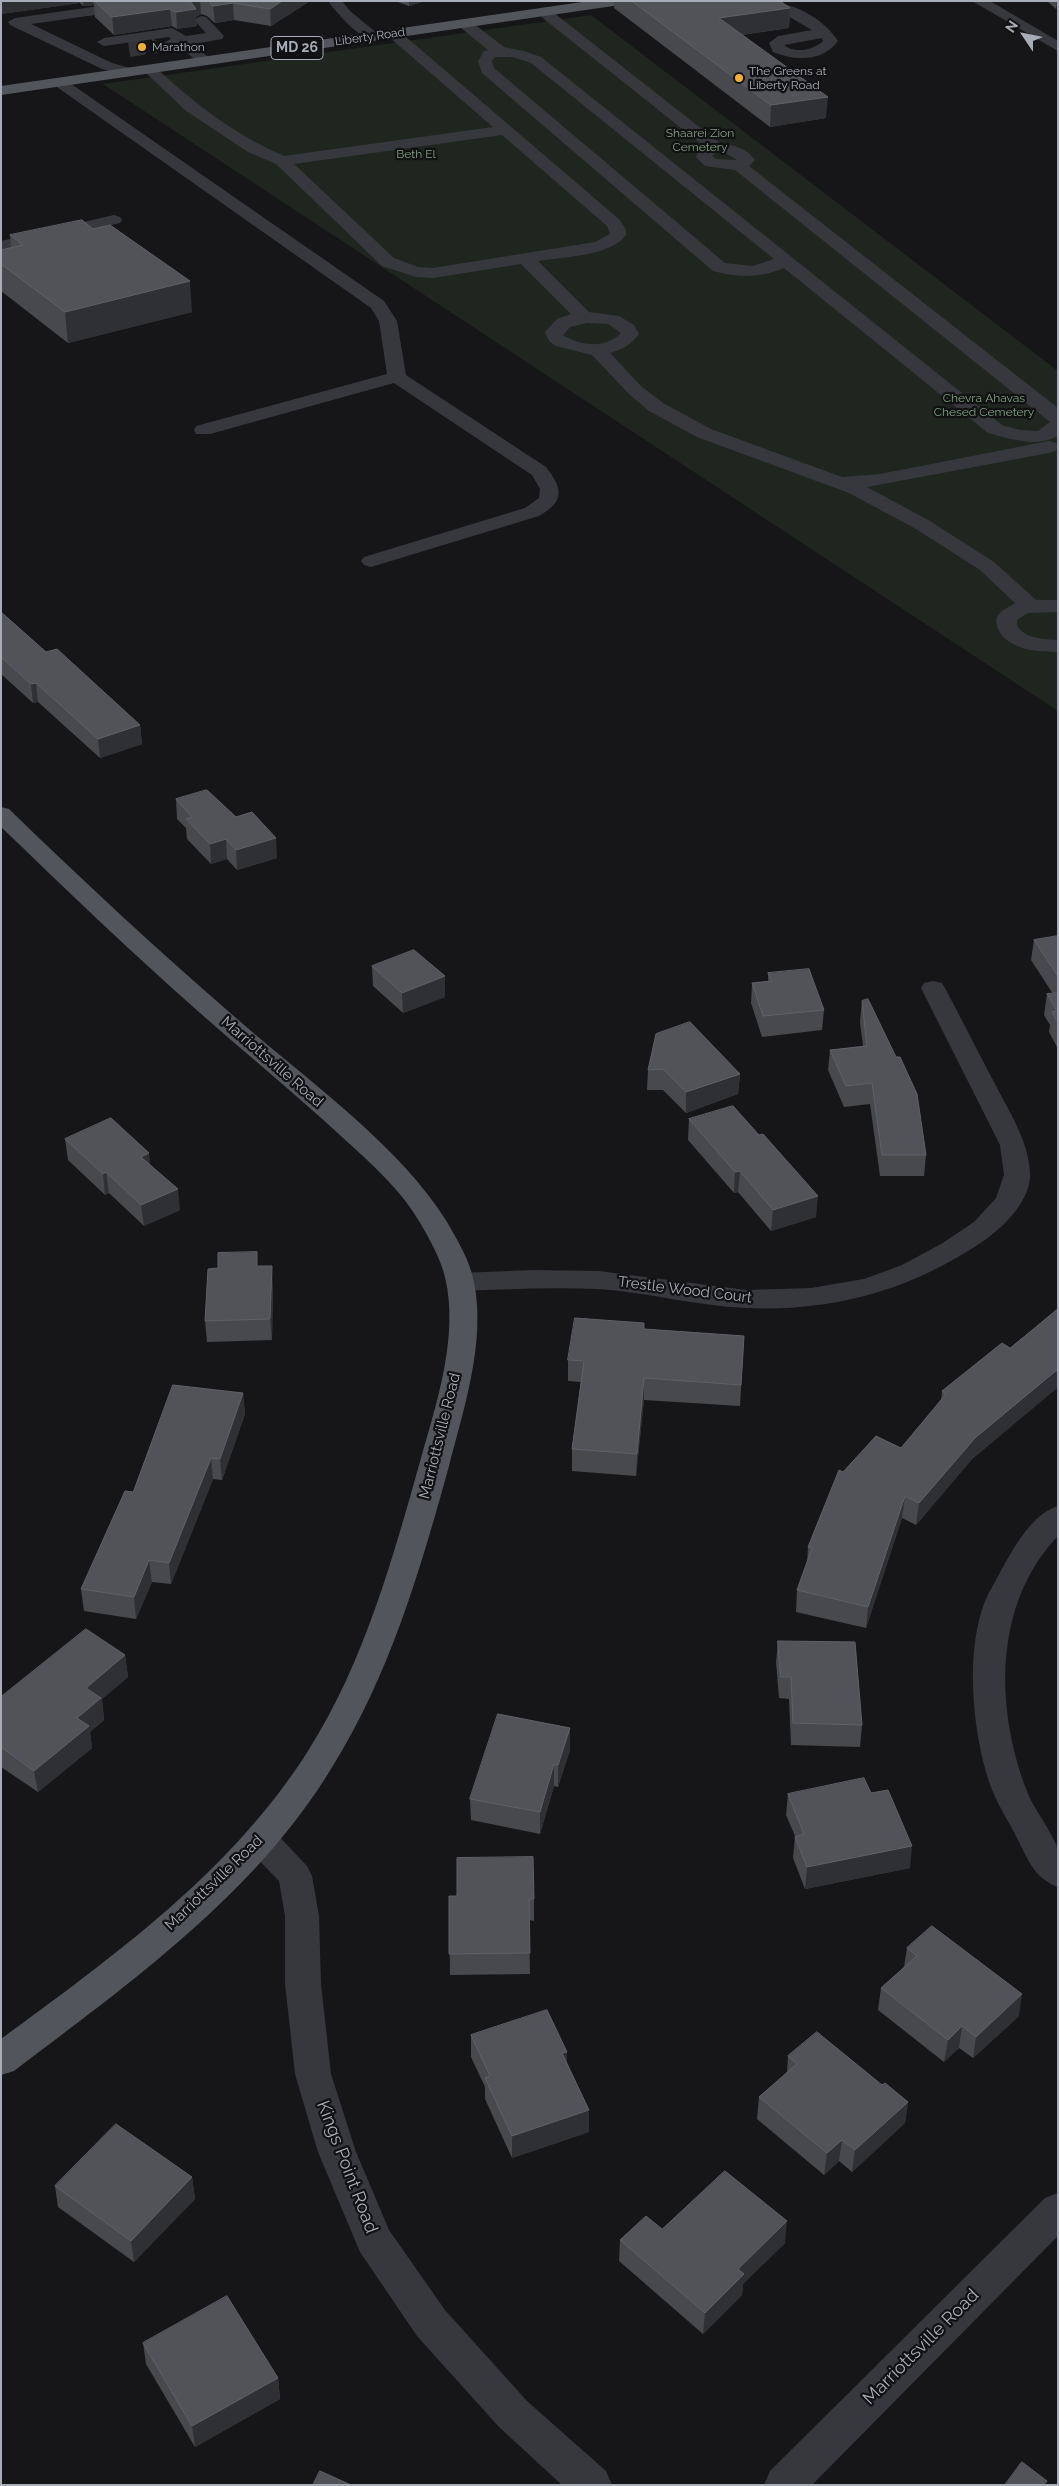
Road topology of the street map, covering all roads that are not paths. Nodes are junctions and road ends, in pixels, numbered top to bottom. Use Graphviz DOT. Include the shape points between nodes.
graph roads {
  1 [pos="166,1"];
  2 [pos="335,1"];
  3 [pos="620,1"];
  4 [pos="769,1"];
  5 [pos="979,1"];
  6 [pos="544,12"];
  7 [pos="201,20"];
  8 [pos="9,22"];
  9 [pos="465,24"];
  10 [pos="1058,32"];
  11 [pos="823,33"];
  12 [pos="394,34"];
  13 [pos="1038,35"];
  14 [pos="373,37"];
  15 [pos="156,45"];
  16 [pos="186,45"];
  17 [pos="111,47"];
  18 [pos="1058,47"];
  19 [pos="499,51"];
  20 [pos="88,55"];
  21 [pos="205,62"];
  22 [pos="150,69"];
  23 [pos="128,72"];
  24 [pos="59,82"];
  25 [pos="1,91"];
  26 [pos="506,130"];
  27 [pos="282,160"];
  28 [pos="114,220"];
  29 [pos="1,246"];
  30 [pos="525,258"];
  31 [pos="786,260"];
  32 [pos="585,318"];
  33 [pos="597,348"];
  34 [pos="397,376"];
  35 [pos="1058,419"];
  36 [pos="1058,424"];
  37 [pos="203,430"];
  38 [pos="1050,442"];
  39 [pos="839,483"];
  40 [pos="371,561"];
  41 [pos="1030,606"];
  42 [pos="1058,606"];
  43 [pos="1058,646"];
  44 [pos="1,814"];
  45 [pos="933,988"];
  46 [pos="460,1282"];
  47 [pos="1058,1518"];
  48 [pos="261,1840"];
  49 [pos="1058,1873"];
  50 [pos="1,2060"];
  51 [pos="1058,2210"];
  52 [pos="592,2485"];
  53 [pos="784,2485"];
  1 -- 8 [label="street"];
  2 -- 14 [label="street" via="345,14"];
  3 -- 6 [label="main road, Liberty Road / MD 26"];
  4 -- 11 [label="street" via="795,13"];
  5 -- 13 [label="street"];
  6 -- 9 [label="main road, Liberty Road / MD 26"];
  6 -- 35 [label="street" via="715,147 705,152 704,157 711,163 740,166"];
  7 -- 16 [label="street" via="217,36"];
  8 -- 20 [label="street"];
  9 -- 12 [label="main road, Liberty Road / MD 26"];
  9 -- 19 [label="street"];
  10 -- 13 [label="street"];
  12 -- 14 [label="main road, Liberty Road / MD 26"];
  12 -- 26 [label="street"];
  13 -- 18 [label="street"];
  14 -- 21 [label="main road, Liberty Road / MD 26"];
  15 -- 16 [label="street"];
  16 -- 17 [label="street"];
  16 -- 17 [label="street" via="172,32"];
  16 -- 21 [label="street"];
  17 -- 20 [label="street"];
  17 -- 23 [label="street"];
  19 -- 31 [label="street" via="512,51 536,60"];
  19 -- 31 [label="street" via="489,54 487,70 719,267 744,273 776,266"];
  20 -- 23 [label="street" via="107,66"];
  21 -- 22 [label="main road, Liberty Road / MD 26"];
  22 -- 23 [label="main road, Liberty Road / MD 26"];
  22 -- 27 [label="street" via="191,108 254,149"];
  23 -- 24 [label="main road, Liberty Road / MD 26"];
  24 -- 25 [label="main road, Liberty Road / MD 26"];
  24 -- 34 [label="street" via="378,305 388,321"];
  26 -- 27 [label="street"];
  26 -- 30 [label="street" via="618,230 612,241 598,246"];
  27 -- 30 [label="street" via="388,262 433,273"];
  28 -- 29 [label="street"];
  30 -- 32 [label="street"];
  31 -- 38 [label="street" via="995,429"];
  32 -- 33 [label="street" via="557,326 555,337 571,346"];
  32 -- 33 [label="street" via="613,320 628,329 630,334 619,344"];
  33 -- 39 [label="street" via="635,390 656,407 704,432"];
  34 -- 37 [label="street"];
  34 -- 40 [label="street" via="539,472 548,481 549,500 532,512"];
  36 -- 38 [label="street" via="1048,434"];
  38 -- 39 [label="street" via="880,480"];
  39 -- 41 [label="street" via="923,525 986,566"];
  41 -- 42 [label="street"];
  41 -- 43 [label="street" via="1013,611 1007,617 1008,631 1016,638 1031,643"];
  44 -- 46 [label="main road, Marriottsville Road" via="178,981 318,1101 397,1174 434,1223"];
  45 -- 46 [label="street, Trestle Wood Court" via="1013,1146 1017,1175 1009,1201 984,1228 951,1250 912,1271 869,1287 810,1297 746,1299 599,1280"];
  46 -- 48 [label="main road, Marriottsville Road" via="461,1327 449,1407 416,1527 378,1644 324,1752 297,1795"];
  47 -- 49 [label="street" via="1034,1542 1002,1597 989,1651 991,1723 1010,1792 1045,1859"];
  48 -- 50 [label="main road, Marriottsville Road" via="218,1883 118,1971"];
  48 -- 52 [label="street, Kings Point Road" via="295,1876 302,1916 303,1984 313,2074 337,2152 374,2240 431,2323 513,2414"];
  51 -- 53 [label="street, Marriottsville Road"];
}
